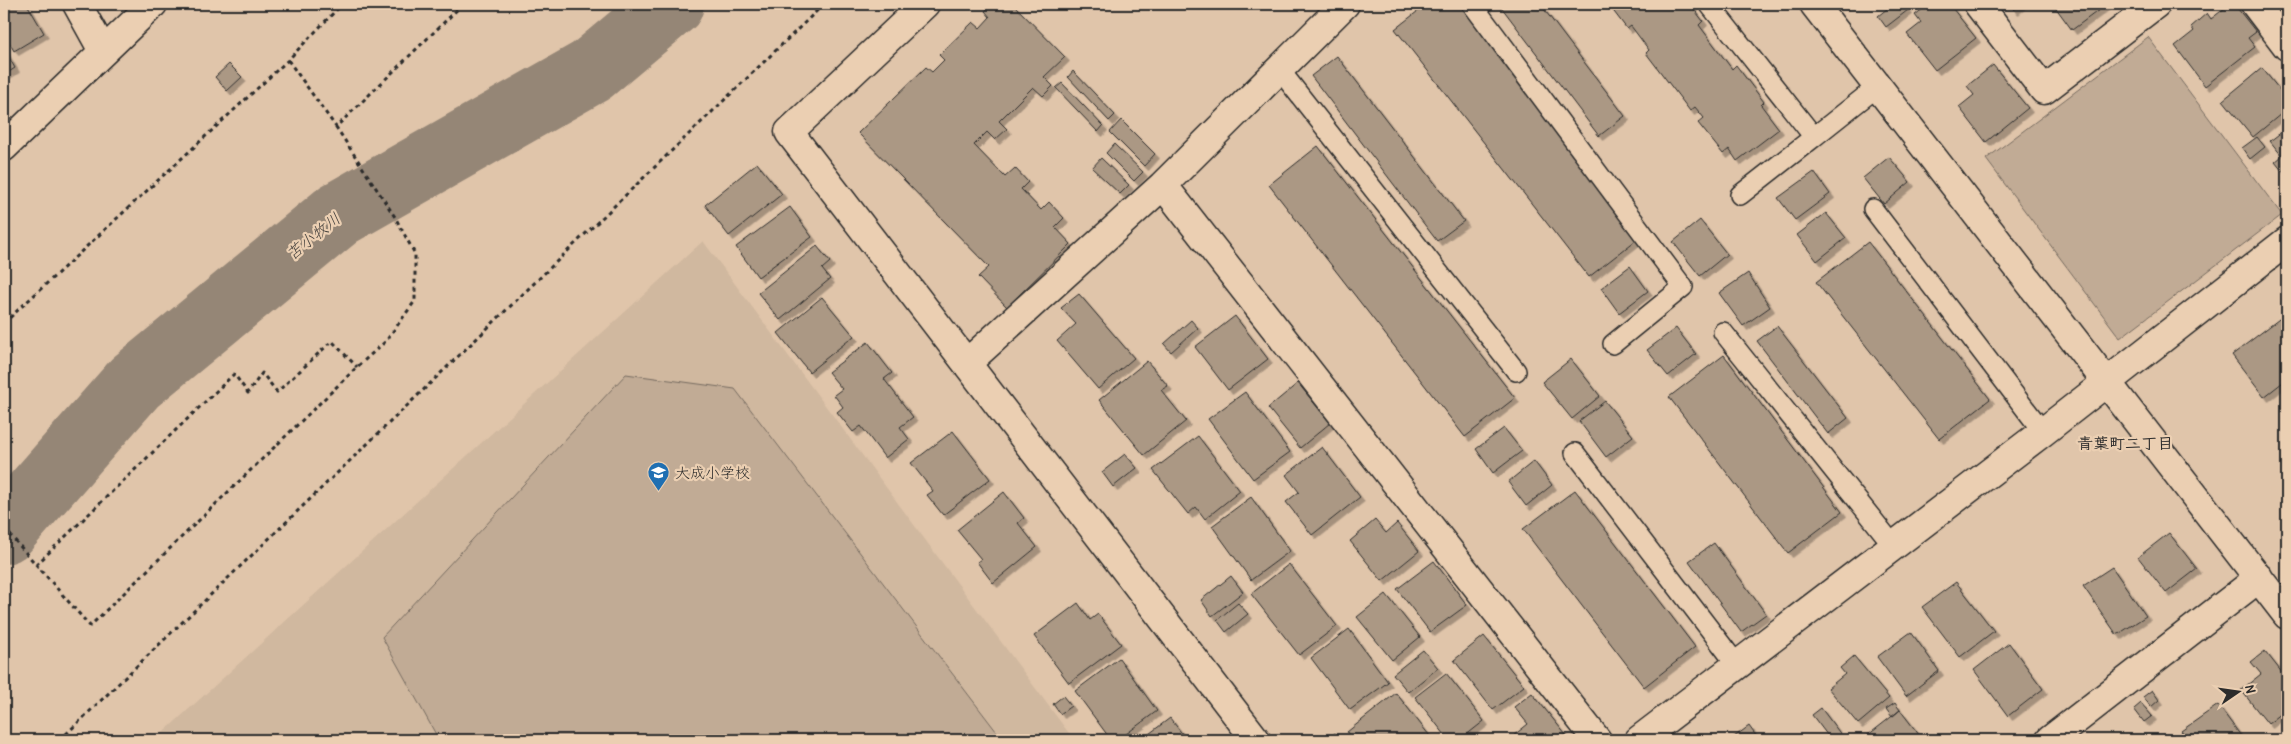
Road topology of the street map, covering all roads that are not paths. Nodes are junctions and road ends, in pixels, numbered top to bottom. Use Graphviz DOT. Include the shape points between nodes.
graph roads {
  1 [pos="77,4"];
  2 [pos="153,4"];
  3 [pos="925,4"];
  4 [pos="1345,4"];
  5 [pos="1472,4"];
  6 [pos="1709,4"];
  7 [pos="1814,4"];
  8 [pos="1978,4"];
  9 [pos="2156,4"];
  10 [pos="2255,4"];
  11 [pos="2287,46"];
  12 [pos="103,51"];
  13 [pos="1279,69"];
  14 [pos="1877,86"];
  15 [pos="1814,137"];
  16 [pos="4,147"];
  17 [pos="1164,185"];
  18 [pos="1740,195"];
  19 [pos="1873,209"];
  20 [pos="2287,241"];
  21 [pos="1723,332"];
  22 [pos="1612,344"];
  23 [pos="967,363"];
  24 [pos="1516,371"];
  25 [pos="2107,382"];
  26 [pos="2043,432"];
  27 [pos="1575,453"];
  28 [pos="1894,546"];
  29 [pos="2259,578"];
  30 [pos="2287,615"];
  31 [pos="1737,665"];
  32 [pos="1256,740"];
  33 [pos="1597,740"];
  34 [pos="1639,740"];
  35 [pos="2050,740"];
  1 -- 12 [label="street"];
  2 -- 12 [label="street"];
  3 -- 23 [label="street" via="789,132"];
  4 -- 13 [label="street"];
  5 -- 22 [label="lane" via="1683,287"];
  6 -- 15 [label="lane"];
  7 -- 14 [label="street"];
  8 -- 9 [label="street" via="2044,90"];
  10 -- 11 [label="street"];
  12 -- 16 [label="street"];
  13 -- 17 [label="street"];
  13 -- 24 [label="lane"];
  14 -- 15 [label="lane"];
  14 -- 25 [label="street"];
  15 -- 18 [label="lane"];
  17 -- 23 [label="street"];
  17 -- 33 [label="street"];
  19 -- 26 [label="lane"];
  20 -- 25 [label="street"];
  21 -- 28 [label="lane"];
  23 -- 32 [label="street"];
  25 -- 26 [label="street"];
  25 -- 29 [label="street"];
  26 -- 28 [label="street"];
  27 -- 31 [label="lane"];
  28 -- 31 [label="street"];
  29 -- 30 [label="street"];
  29 -- 35 [label="street"];
  31 -- 34 [label="street"];
}
